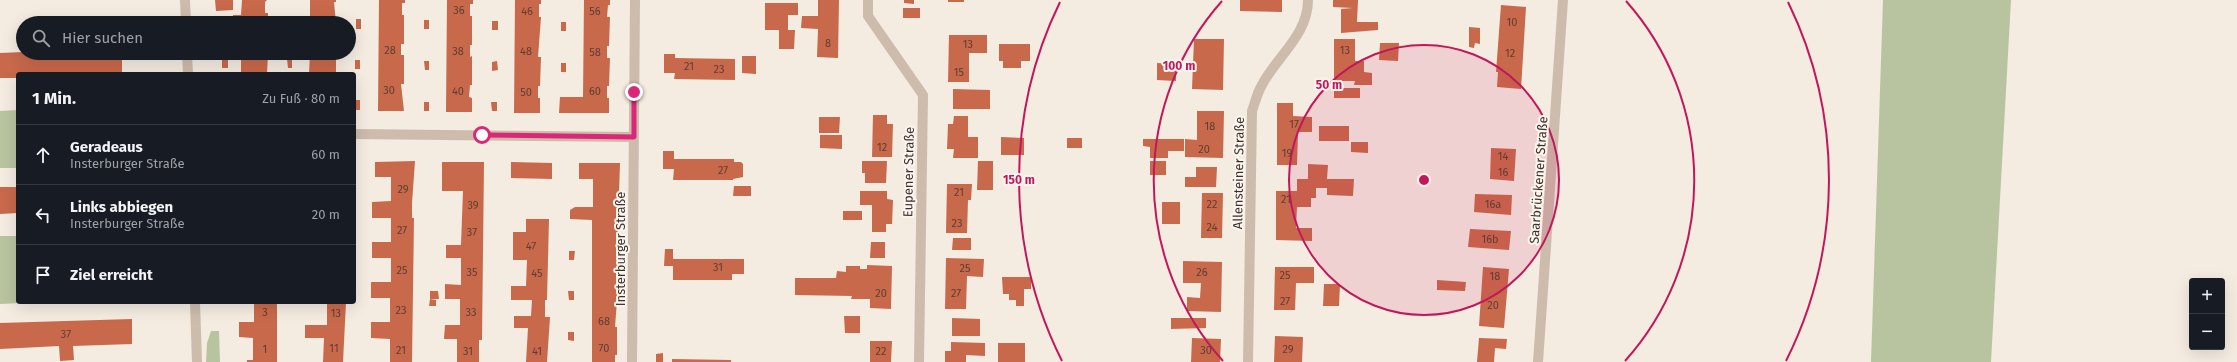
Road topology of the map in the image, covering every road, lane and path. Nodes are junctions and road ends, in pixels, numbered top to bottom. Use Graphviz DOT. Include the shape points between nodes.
graph roads {
  1 [pos="185,0"];
  2 [pos="635,0"];
  3 [pos="868,0"];
  4 [pos="1308,0"];
  5 [pos="1563,0"];
  6 [pos="186,16"];
  7 [pos="187,60"];
  8 [pos="188,72"];
  9 [pos="356,134"];
  10 [pos="634,137"];
  11 [pos="195,304"];
  12 [pos="197,362"];
  13 [pos="632,362"];
  14 [pos="918,362"];
  15 [pos="1248,362"];
  16 [pos="1538,362"];
  1 -- 6 [label="street"];
  2 -- 10 [label="street, Insterburger Straße"];
  3 -- 14 [label="street, Eupener Straße" via="868,16 922,95"];
  4 -- 15 [label="street, Allensteiner Straße" via="1308,12 1300,32 1261,86 1252,111"];
  5 -- 16 [label="street, Saarbrückener Straße"];
  7 -- 8 [label="street"];
  9 -- 10 [label="street"];
  10 -- 13 [label="street, Insterburger Straße"];
  11 -- 12 [label="street"];
}
